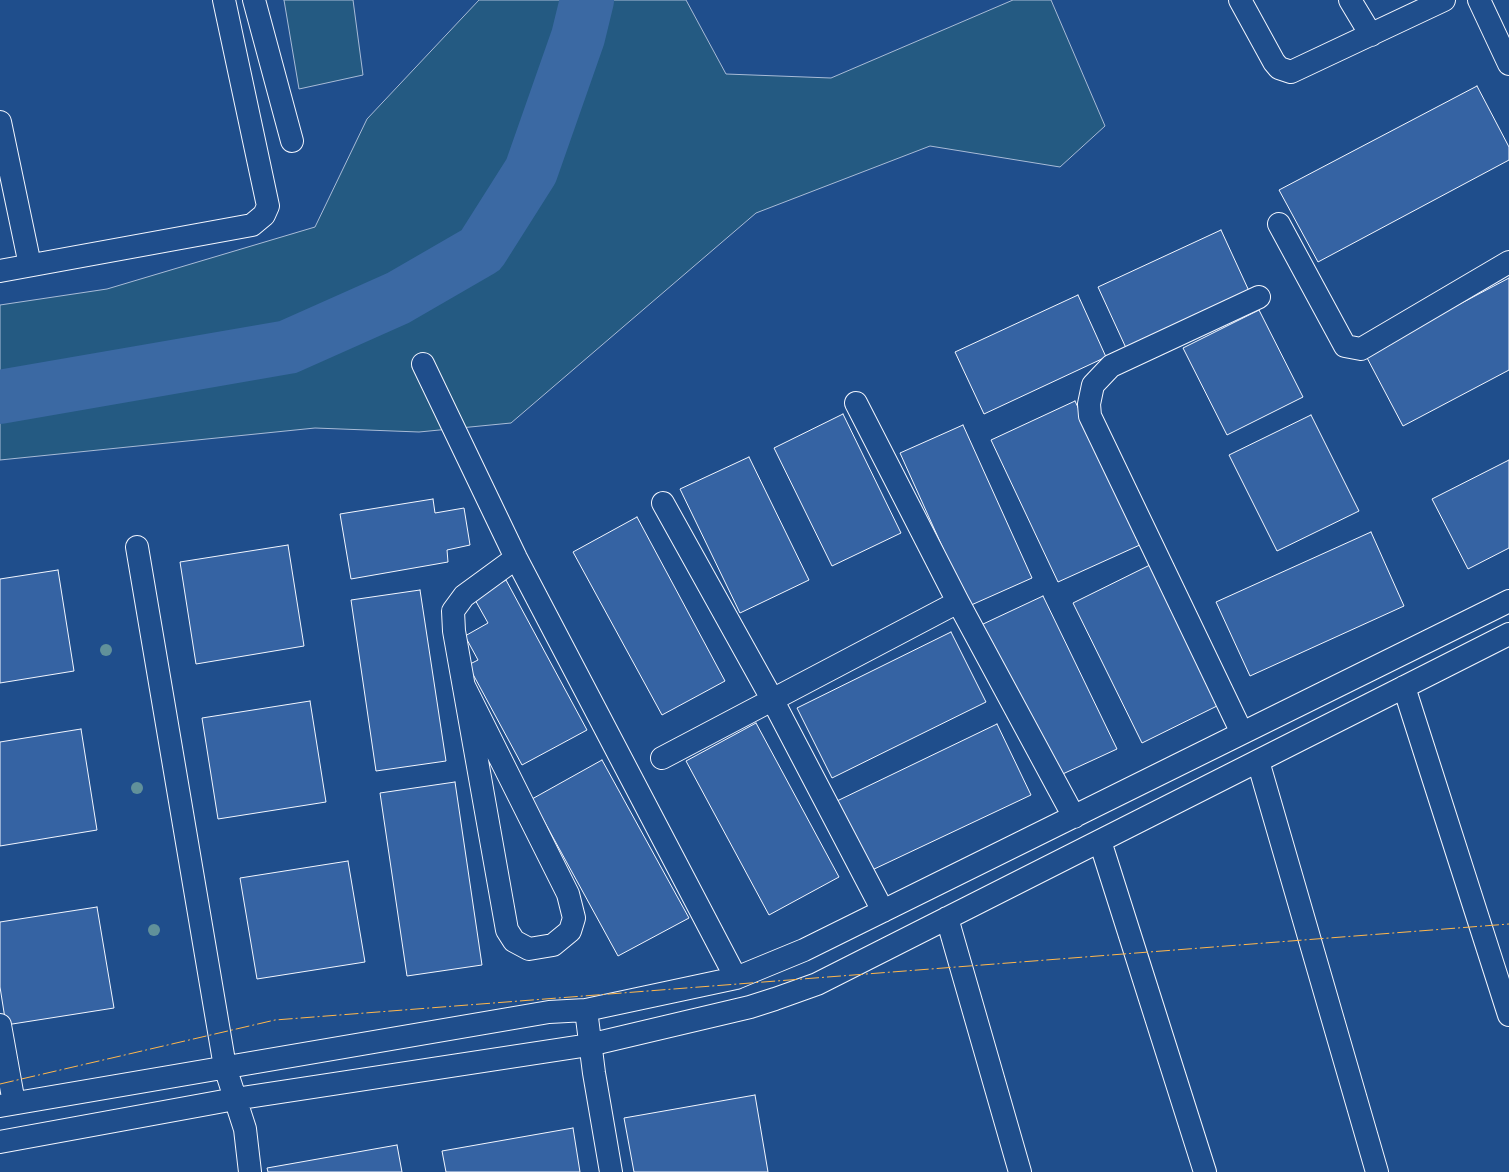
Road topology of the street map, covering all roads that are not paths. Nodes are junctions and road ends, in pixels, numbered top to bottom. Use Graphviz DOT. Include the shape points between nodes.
graph roads {
  1 [pos="224,0"];
  2 [pos="254,0"];
  3 [pos="1240,0"];
  4 [pos="1350,0"];
  5 [pos="1444,0"];
  6 [pos="1478,0"];
  7 [pos="1370,35"];
  8 [pos="1509,64"];
  9 [pos="0,122"];
  10 [pos="292,141"];
  11 [pos="1279,224"];
  12 [pos="1509,262"];
  13 [pos="30,265"];
  14 [pos="0,271"];
  15 [pos="1259,297"];
  16 [pos="423,364"];
  17 [pos="856,403"];
  18 [pos="663,503"];
  19 [pos="137,547"];
  20 [pos="516,558"];
  21 [pos="958,602"];
  22 [pos="1509,602"];
  23 [pos="1509,634"];
  24 [pos="464,686"];
  25 [pos="1404,687"];
  26 [pos="772,699"];
  27 [pos="1242,733"];
  28 [pos="662,758"];
  29 [pos="1258,761"];
  30 [pos="1074,817"];
  31 [pos="1100,841"];
  32 [pos="883,911"];
  33 [pos="947,918"];
  34 [pos="765,966"];
  35 [pos="736,978"];
  36 [pos="775,999"];
  37 [pos="586,1010"];
  38 [pos="1509,1015"];
  39 [pos="0,1025"];
  40 [pos="589,1045"];
  41 [pos="225,1067"];
  42 [pos="235,1099"];
  43 [pos="7,1104"];
  44 [pos="0,1142"];
  45 [pos="250,1172"];
  46 [pos="611,1172"];
  47 [pos="1020,1172"];
  48 [pos="1205,1172"];
  49 [pos="1377,1172"];
  1 -- 13 [label="street" via="268,206 264,215 252,224"];
  2 -- 10 [label="street"];
  3 -- 7 [label="street" via="1274,62 1279,68 1291,72"];
  4 -- 7 [label="street"];
  5 -- 7 [label="street"];
  6 -- 8 [label="street"];
  9 -- 13 [label="street"];
  11 -- 12 [label="street" via="1345,346 1361,350"];
  13 -- 14 [label="street"];
  15 -- 27 [label="street" via="1111,366 1093,385 1089,404 1090,416"];
  16 -- 20 [label="street"];
  17 -- 21 [label="street"];
  18 -- 26 [label="street"];
  19 -- 41 [label="street"];
  20 -- 24 [label="street" via="464,596 453,611"];
  20 -- 35 [label="street"];
  21 -- 26 [label="street"];
  21 -- 30 [label="street"];
  22 -- 27 [label="street"];
  23 -- 25 [label="street"];
  24 -- 24 [label="street" via="507,930 514,941 529,949 553,945 570,930 574,918 568,894"];
  25 -- 29 [label="street"];
  25 -- 38 [label="street"];
  26 -- 28 [label="street"];
  26 -- 32 [label="street"];
  27 -- 30 [label="street"];
  29 -- 31 [label="street"];
  29 -- 49 [label="street"];
  30 -- 32 [label="street"];
  31 -- 33 [label="street"];
  31 -- 48 [label="street"];
  32 -- 34 [label="street"];
  33 -- 36 [label="street" via="817,984"];
  33 -- 47 [label="street"];
  34 -- 35 [label="street"];
  34 -- 36 [label="street"];
  35 -- 37 [label="street"];
  36 -- 40 [label="street"];
  37 -- 40 [label="street"];
  37 -- 41 [label="street" via="549,1012"];
  39 -- 43 [label="street"];
  40 -- 42 [label="street"];
  40 -- 46 [label="street"];
  41 -- 42 [label="street"];
  41 -- 43 [label="street"];
  42 -- 44 [label="street"];
  42 -- 45 [label="street" via="244,1129"];
}
